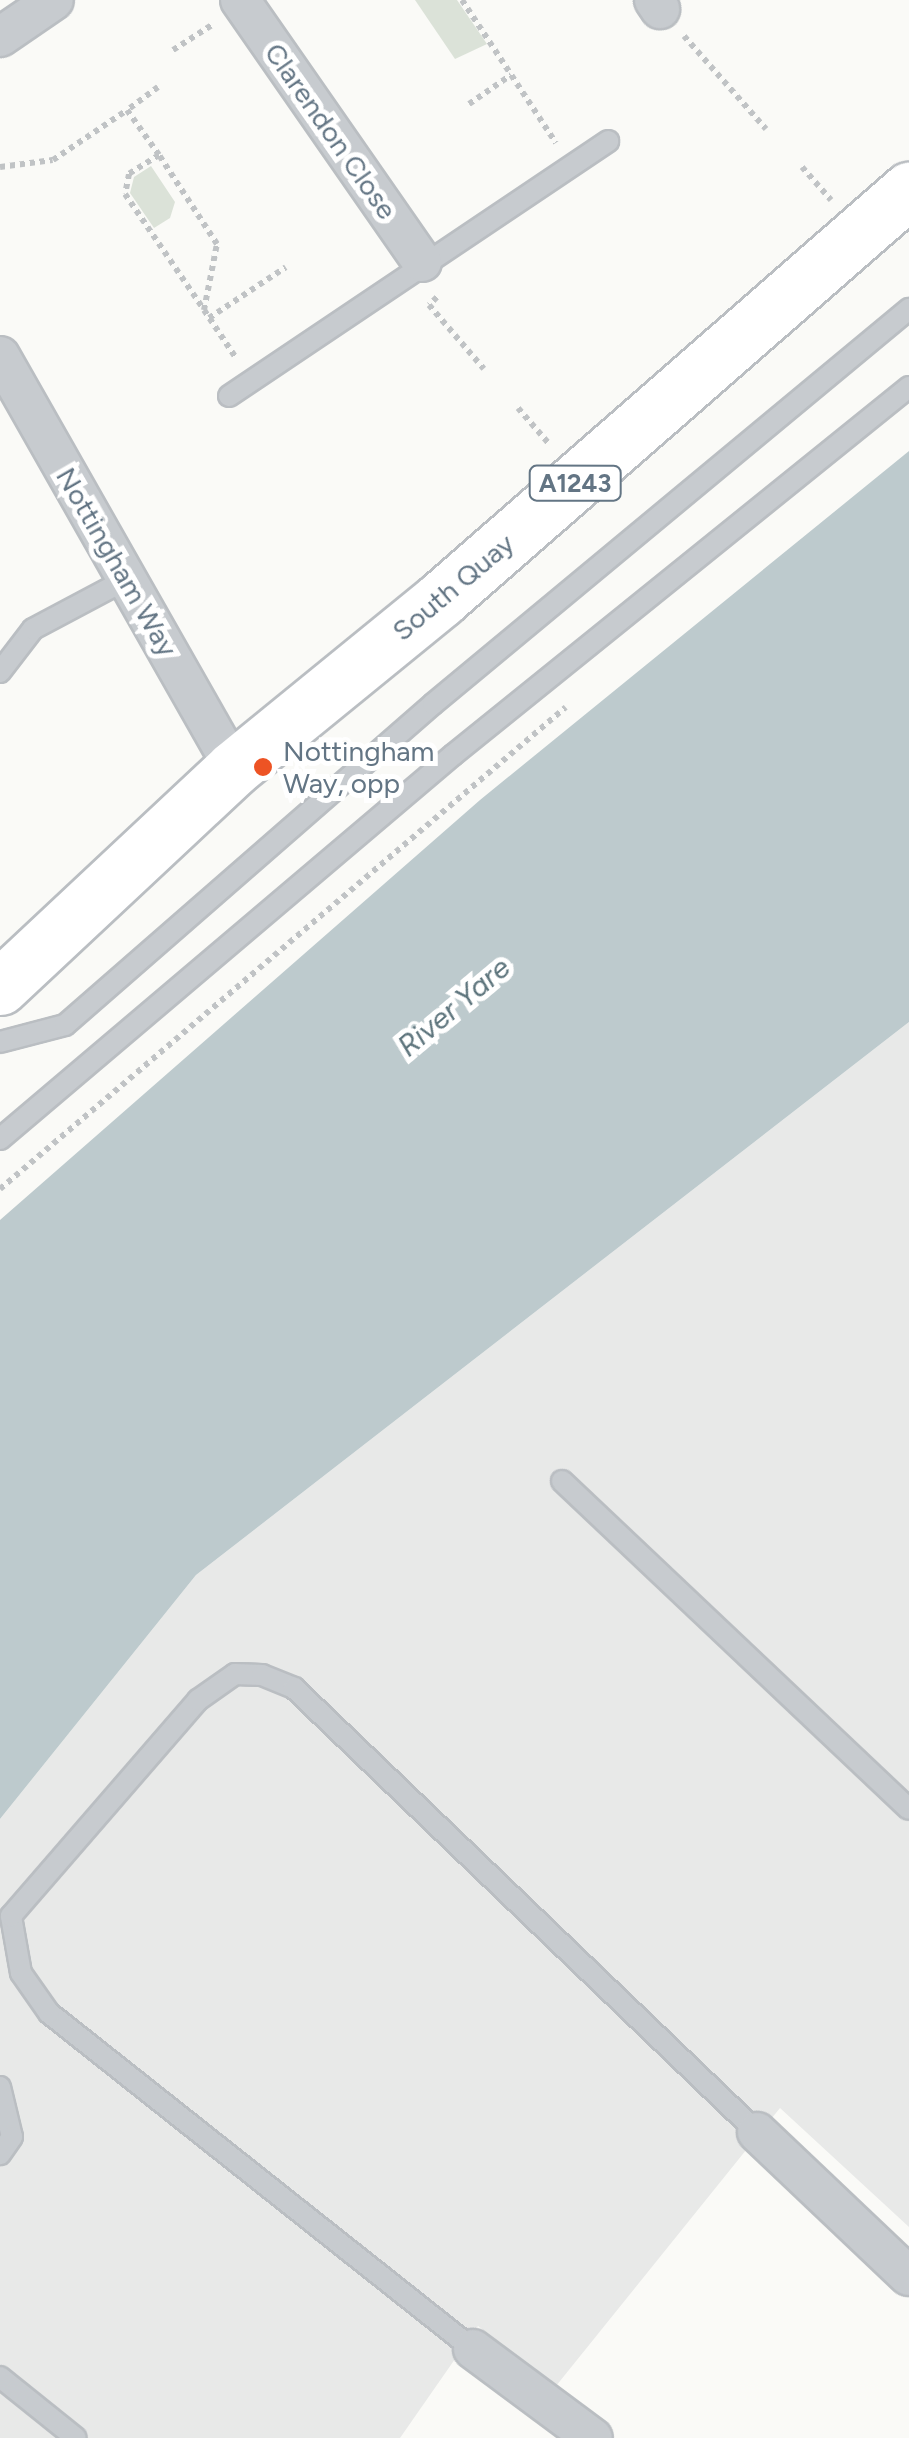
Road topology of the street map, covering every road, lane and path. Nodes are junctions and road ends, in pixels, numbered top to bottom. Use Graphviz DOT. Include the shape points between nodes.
graph roads {
  1 [pos="54,0"];
  2 [pos="240,0"];
  3 [pos="462,0"];
  4 [pos="657,4"];
  5 [pos="0,36"];
  6 [pos="512,75"];
  7 [pos="158,87"];
  8 [pos="469,104"];
  9 [pos="127,110"];
  10 [pos="766,128"];
  11 [pos="608,141"];
  12 [pos="159,155"];
  13 [pos="570,165"];
  14 [pos="0,168"];
  15 [pos="909,190"];
  16 [pos="422,262"];
  17 [pos="286,267"];
  18 [pos="909,309"];
  19 [pos="204,310"];
  20 [pos="210,318"];
  21 [pos="0,356"];
  22 [pos="484,369"];
  23 [pos="251,380"];
  24 [pos="909,387"];
  25 [pos="229,396"];
  26 [pos="127,579"];
  27 [pos="0,672"];
  28 [pos="577,698"];
  29 [pos="234,768"];
  30 [pos="0,987"];
  31 [pos="0,1042"];
  32 [pos="0,1140"];
  33 [pos="0,1189"];
  34 [pos="562,1481"];
  35 [pos="909,1809"];
  36 [pos="0,2087"];
  37 [pos="757,2132"];
  38 [pos="0,2154"];
  39 [pos="909,2276"];
  40 [pos="473,2349"];
  41 [pos="0,2377"];
  42 [pos="76,2438"];
  43 [pos="593,2438"];
  1 -- 5 [label="street"];
  2 -- 16 [label="street, Clarendon Close"];
  3 -- 6 [label="path"];
  4 -- 10 [label="path"];
  6 -- 8 [label="path"];
  6 -- 13 [label="path"];
  7 -- 9 [label="path"];
  9 -- 12 [label="path"];
  9 -- 14 [label="path" via="52,160"];
  11 -- 13 [label="lane"];
  12 -- 19 [label="path" via="217,244"];
  12 -- 19 [label="path" via="128,174 125,194"];
  13 -- 16 [label="lane"];
  15 -- 29 [label="main road, South Quay / A1243" via="455,586"];
  16 -- 22 [label="path" via="444,290 429,304"];
  16 -- 23 [label="lane"];
  17 -- 20 [label="path"];
  18 -- 31 [label="lane" via="433,704 64,1025 52,1034"];
  19 -- 20 [label="path"];
  20 -- 23 [label="path"];
  21 -- 26 [label="street, Nottingham Way"];
  23 -- 25 [label="lane"];
  24 -- 32 [label="lane" via="454,755"];
  26 -- 27 [label="lane" via="33,629"];
  26 -- 29 [label="street, Nottingham Way"];
  28 -- 33 [label="path"];
  29 -- 30 [label="main road, South Quay / A1243"];
  34 -- 35 [label="lane"];
  36 -- 38 [label="lane" via="12,2137"];
  37 -- 39 [label="street"];
  37 -- 40 [label="lane" via="294,1688 262,1675 235,1674 198,1700 12,1916 21,1973 49,2013"];
  40 -- 43 [label="street"];
  41 -- 42 [label="lane"];
}
